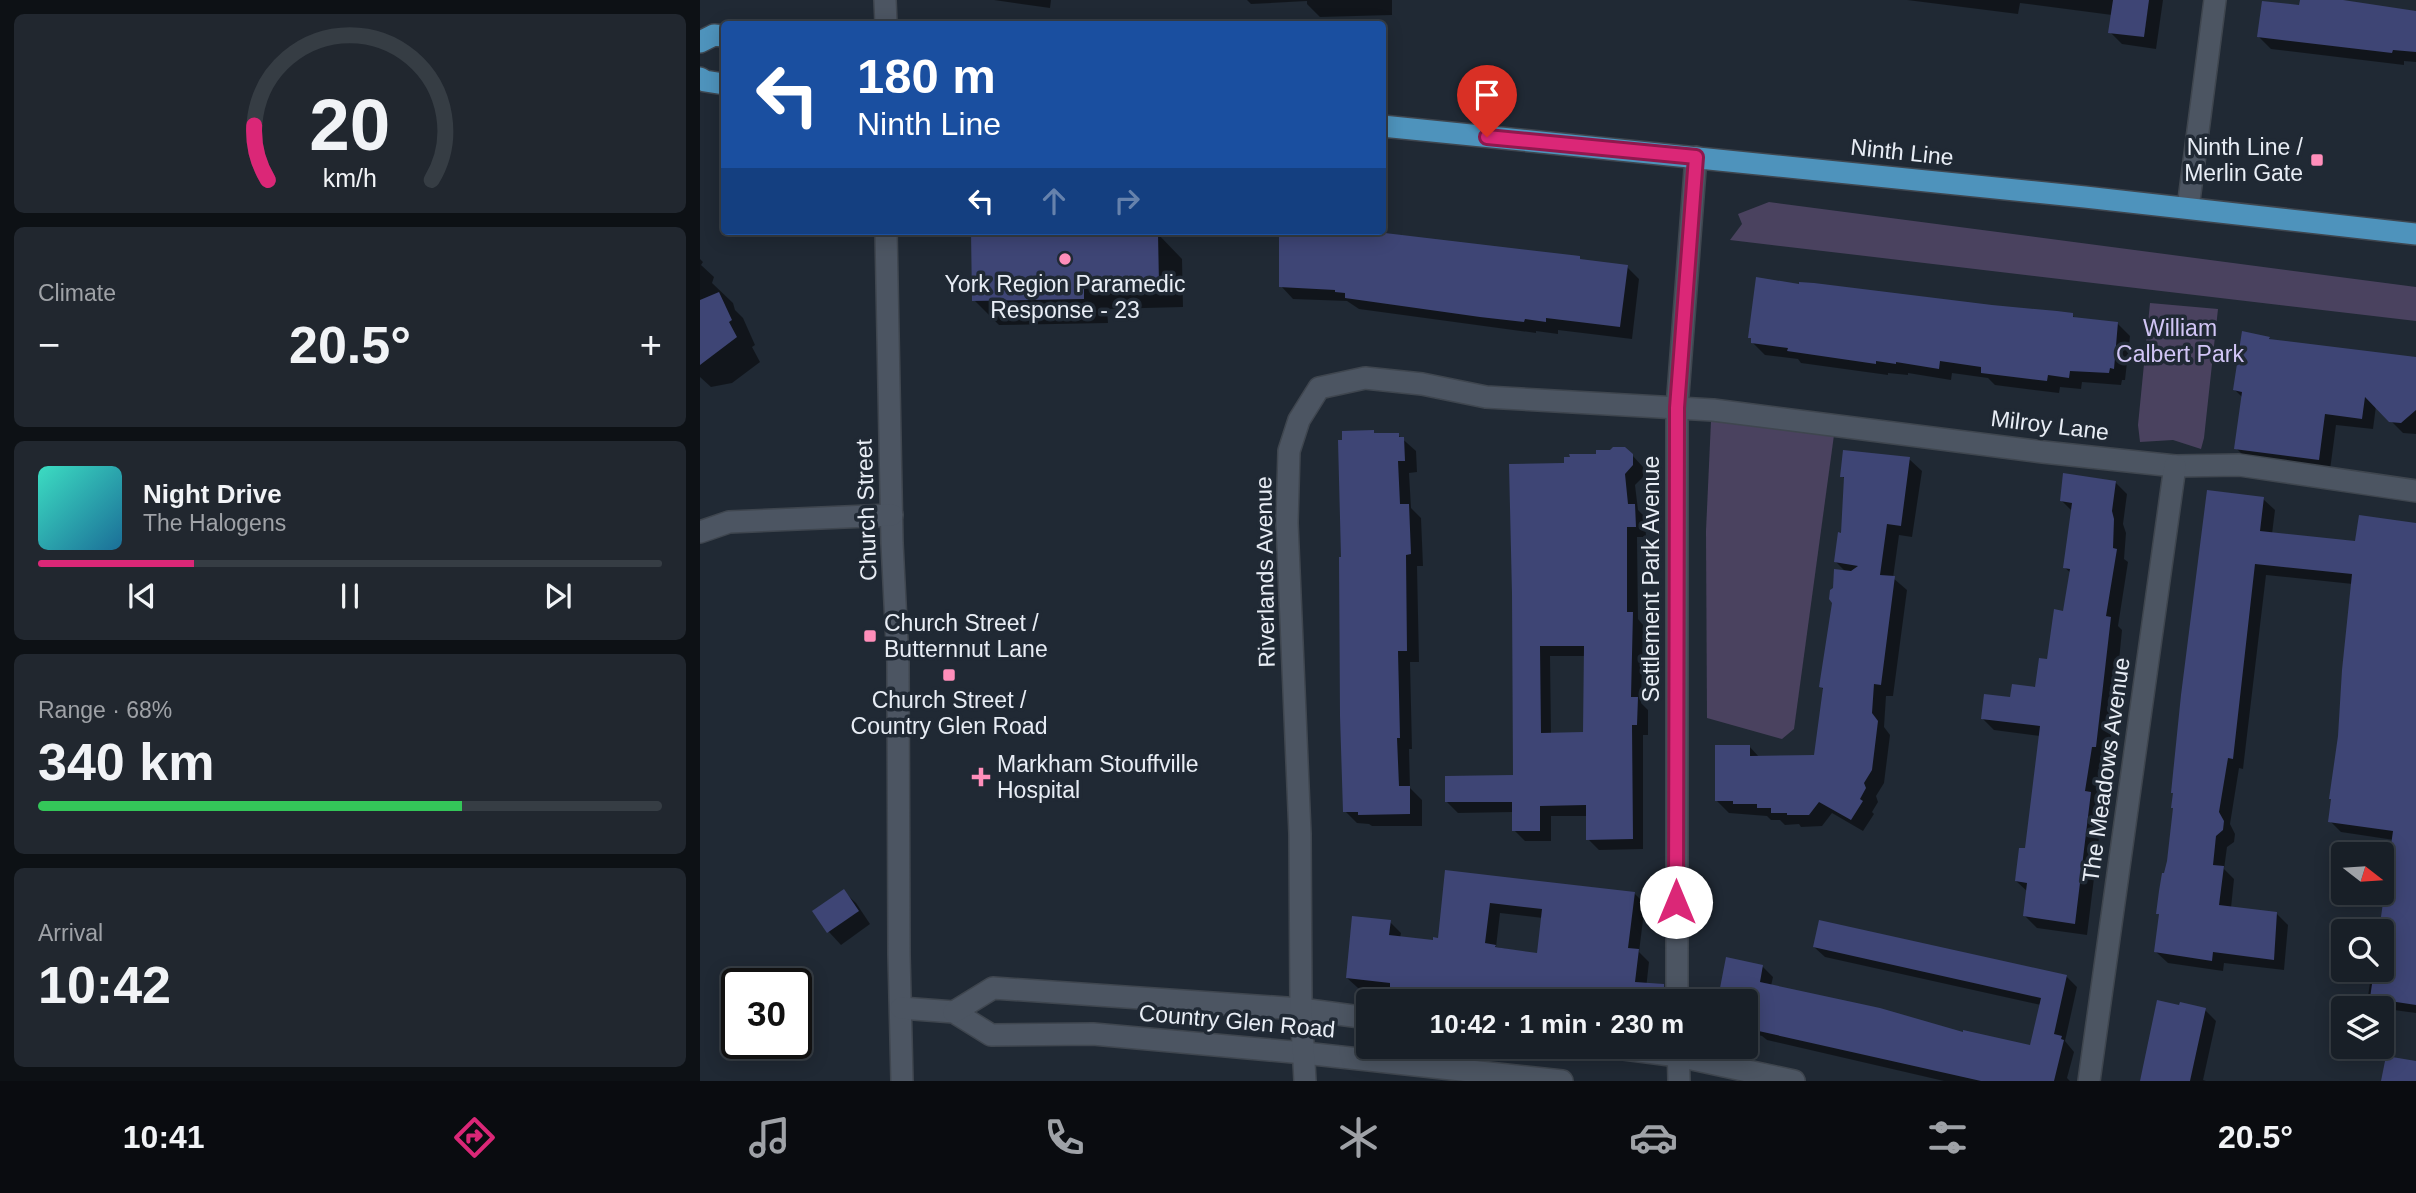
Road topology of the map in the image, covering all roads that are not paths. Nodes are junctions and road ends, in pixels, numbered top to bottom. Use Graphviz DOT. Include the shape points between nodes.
graph roads {
  1 [pos="885,0"];
  2 [pos="2215,0"];
  3 [pos="886,21"];
  4 [pos="721,36"];
  5 [pos="700,42"];
  6 [pos="700,78"];
  7 [pos="721,84"];
  8 [pos="1386,127"];
  9 [pos="1696,157"];
  10 [pos="2188,208"];
  11 [pos="2416,234"];
  12 [pos="886,235"];
  13 [pos="1677,408"];
  14 [pos="2175,466"];
  15 [pos="2416,491"];
  16 [pos="892,515"];
  17 [pos="700,532"];
  18 [pos="1677,989"];
  19 [pos="901,1008"];
  20 [pos="1301,1009"];
  21 [pos="954,1012"];
  22 [pos="1356,1016"];
  23 [pos="1304,1053"];
  24 [pos="1678,1059"];
  25 [pos="1709,1059"];
  26 [pos="902,1081"];
  27 [pos="1305,1081"];
  28 [pos="1562,1081"];
  29 [pos="1679,1081"];
  30 [pos="1794,1081"];
  31 [pos="2089,1081"];
  1 -- 3 [label="street"];
  2 -- 10 [label="street"];
  4 -- 5 [label="main road"];
  6 -- 7 [label="main road"];
  8 -- 9 [label="main road, Ninth Line"];
  9 -- 10 [label="main road, Ninth Line"];
  9 -- 13 [label="street, Settlement Park Avenue"];
  10 -- 11 [label="main road, Ninth Line"];
  12 -- 16 [label="street, Church Street"];
  13 -- 14 [label="street, Milroy Lane"];
  13 -- 18 [label="street, Settlement Park Avenue"];
  13 -- 20 [label="street, Riverlands Avenue" via="1486,397 1365,378 1319,388 1299,420 1289,451 1287,523 1300,834"];
  14 -- 15 [label="street, Milroy Lane" via="2239,466"];
  14 -- 31 [label="street, The Meadows Avenue"];
  16 -- 17 [label="street" via="729,522"];
  16 -- 19 [label="street, Church Street"];
  19 -- 21 [label="street, Country Glen Road"];
  19 -- 26 [label="street, Church Street"];
  20 -- 21 [label="street, Country Glen Road" via="993,988"];
  20 -- 22 [label="street, Country Glen Road"];
  20 -- 23 [label="street, Riverlands Avenue"];
  21 -- 23 [label="street, Country Glen Road" via="991,1035 1093,1034"];
  23 -- 27 [label="street, Riverlands Avenue"];
  23 -- 28 [label="street, Country Glen Road"];
  24 -- 29 [label="street"];
  25 -- 30 [label="street"];
}
